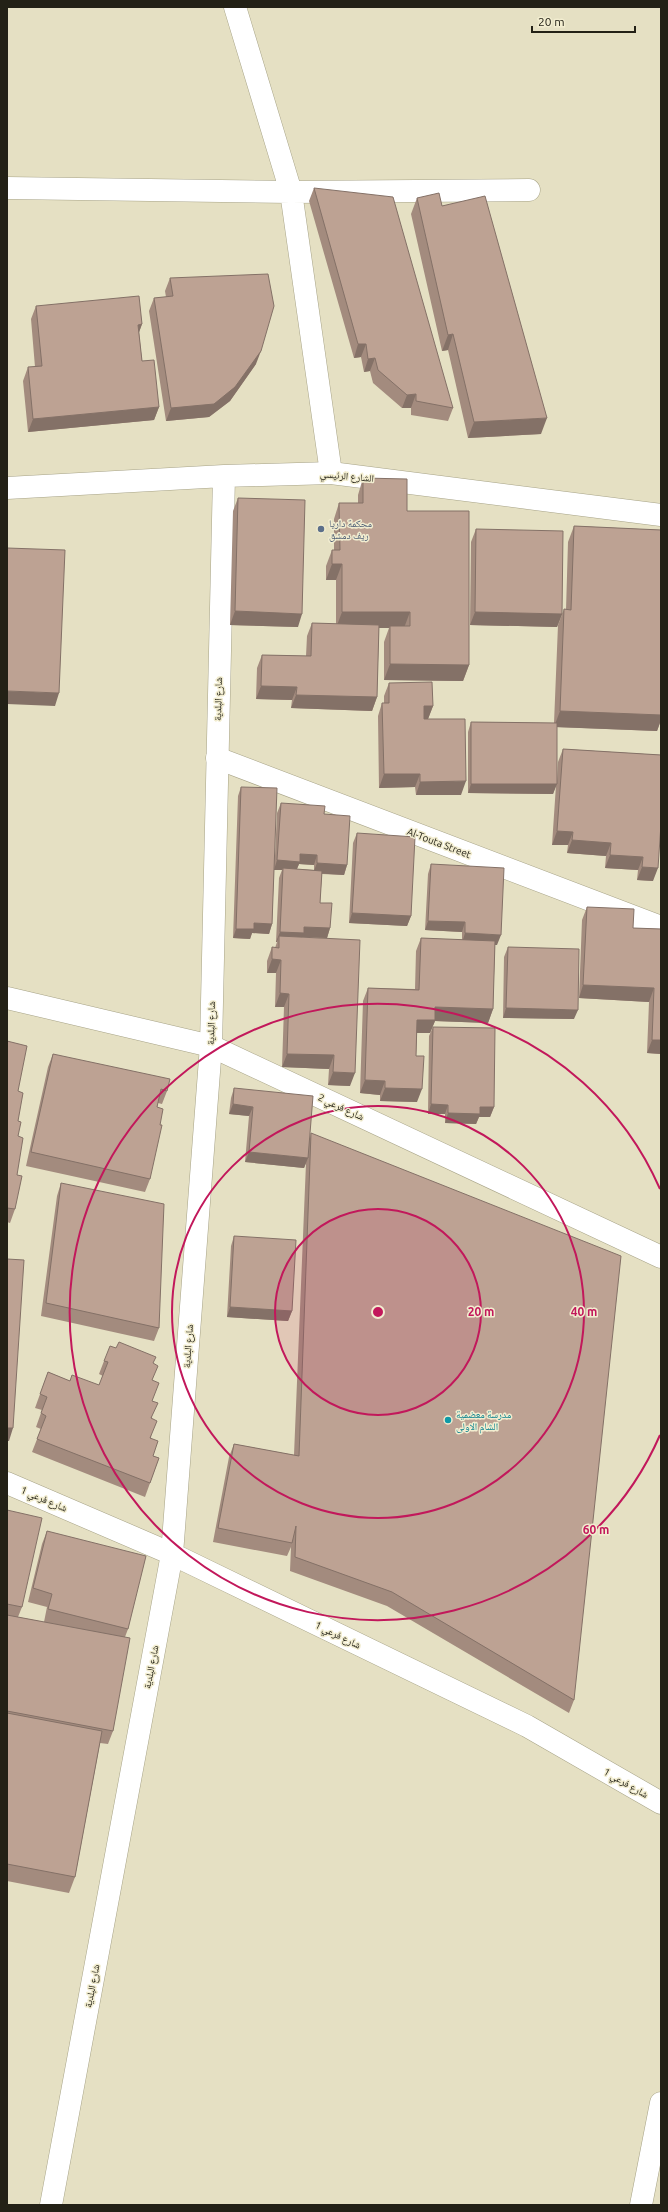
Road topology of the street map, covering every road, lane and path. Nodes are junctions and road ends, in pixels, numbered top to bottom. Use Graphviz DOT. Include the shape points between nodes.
graph roads {
  1 [pos="235,7"];
  2 [pos="7,188"];
  3 [pos="529,190"];
  4 [pos="291,192"];
  5 [pos="331,473"];
  6 [pos="224,476"];
  7 [pos="7,488"];
  8 [pos="661,515"];
  9 [pos="217,758"];
  10 [pos="661,927"];
  11 [pos="7,998"];
  12 [pos="211,1046"];
  13 [pos="661,1257"];
  14 [pos="7,1482"];
  15 [pos="172,1554"];
  16 [pos="661,1803"];
  17 [pos="661,2104"];
  18 [pos="51,2205"];
  19 [pos="641,2205"];
  1 -- 4 [label="street"];
  2 -- 4 [label="street"];
  3 -- 4 [label="street"];
  4 -- 5 [label="street"];
  5 -- 6 [label="street, الشارع الرئيسي"];
  5 -- 8 [label="street, الشارع الرئيسي"];
  6 -- 7 [label="street, الشارع الرئيسي"];
  6 -- 9 [label="street, شارع البلدية"];
  9 -- 10 [label="street, Al-Touta Street"];
  9 -- 12 [label="street, شارع البلدية"];
  11 -- 12 [label="street, شارع فرعي 2"];
  12 -- 13 [label="street, شارع فرعي 2"];
  12 -- 15 [label="street, شارع البلدية"];
  14 -- 15 [label="street, شارع فرعي 1"];
  15 -- 16 [label="street, شارع فرعي 1" via="527,1726"];
  15 -- 18 [label="street, شارع البلدية"];
  17 -- 19 [label="street"];
}
